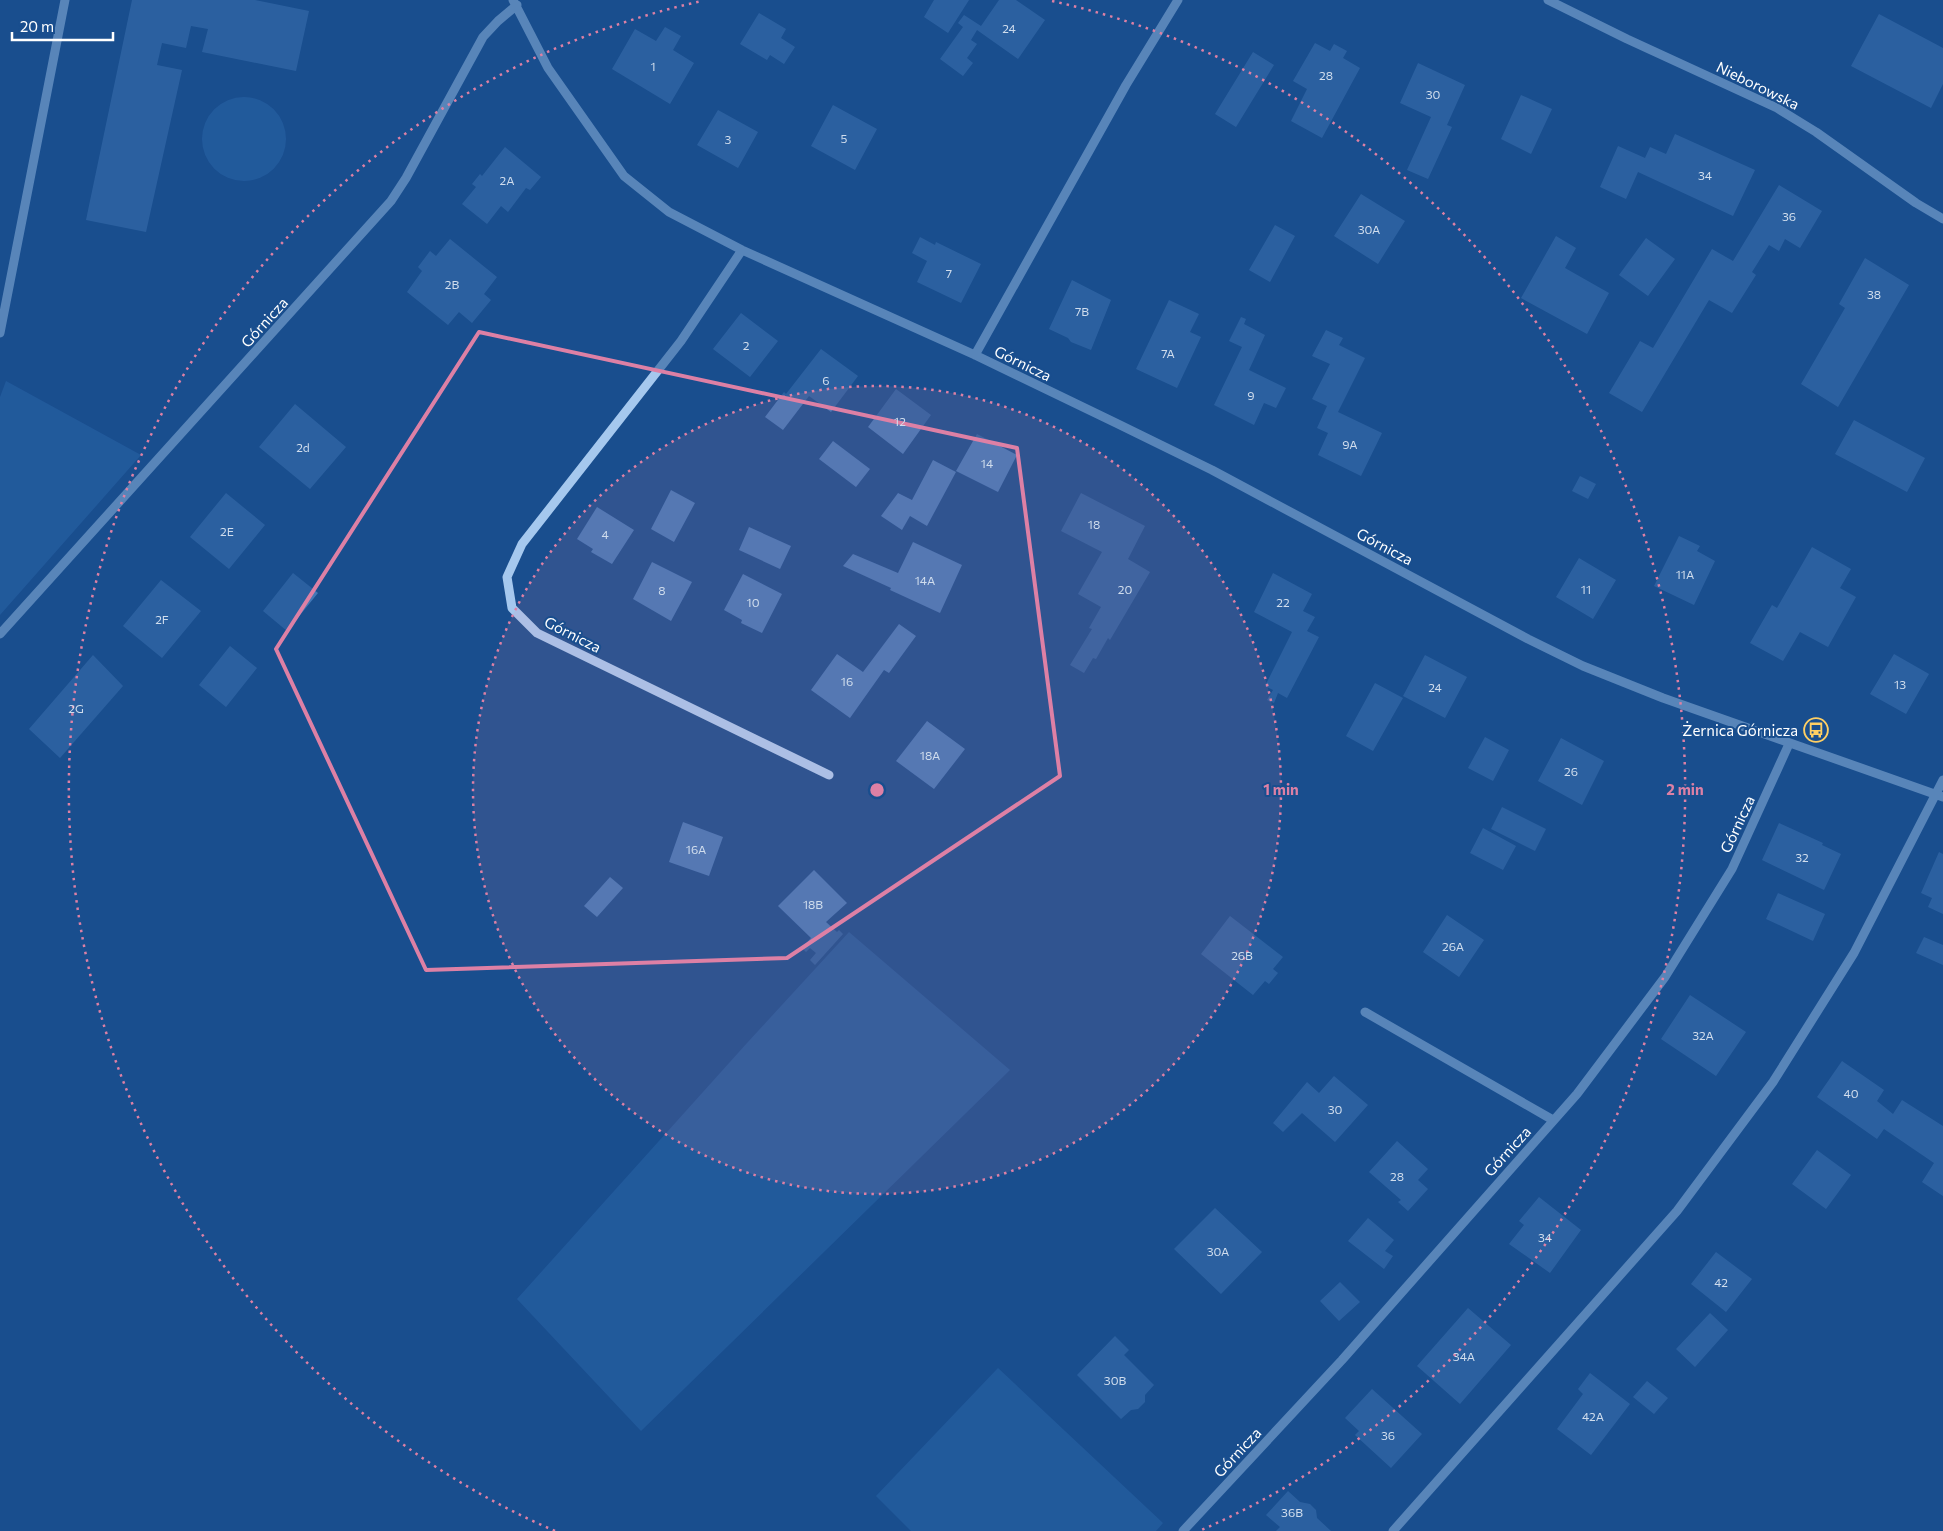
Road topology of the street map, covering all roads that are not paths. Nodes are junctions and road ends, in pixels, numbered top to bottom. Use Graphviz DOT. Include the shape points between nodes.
graph roads {
  1 [pos="65,0"];
  2 [pos="1178,0"];
  3 [pos="1548,0"];
  4 [pos="515,3"];
  5 [pos="1943,219"];
  6 [pos="742,250"];
  7 [pos="0,333"];
  8 [pos="975,355"];
  9 [pos="0,634"];
  10 [pos="1789,744"];
  11 [pos="830,775"];
  12 [pos="1943,780"];
  13 [pos="1939,796"];
  14 [pos="1364,1012"];
  15 [pos="1553,1120"];
  16 [pos="1183,1531"];
  17 [pos="1394,1531"];
  1 -- 7 [label="street"];
  2 -- 8 [label="street, Górnicza" via="1126,85"];
  3 -- 5 [label="street, Nieborowska" via="1777,108"];
  4 -- 6 [label="street, Górnicza" via="548,68 624,176 669,212"];
  4 -- 9 [label="street, Górnicza" via="482,37 391,201"];
  6 -- 8 [label="street, Górnicza"];
  6 -- 11 [label="street, Górnicza" via="681,341 522,544 507,577 512,608 538,633"];
  8 -- 10 [label="street, Górnicza" via="1212,470 1576,662"];
  10 -- 13 [label="street, Górnicza"];
  10 -- 15 [label="street, Górnicza" via="1732,869 1665,977 1577,1094"];
  12 -- 13 [label="street"];
  13 -- 17 [label="street" via="1854,953 1773,1082 1677,1211"];
  14 -- 15 [label="street"];
  15 -- 16 [label="street, Górnicza" via="1342,1360"];
}
